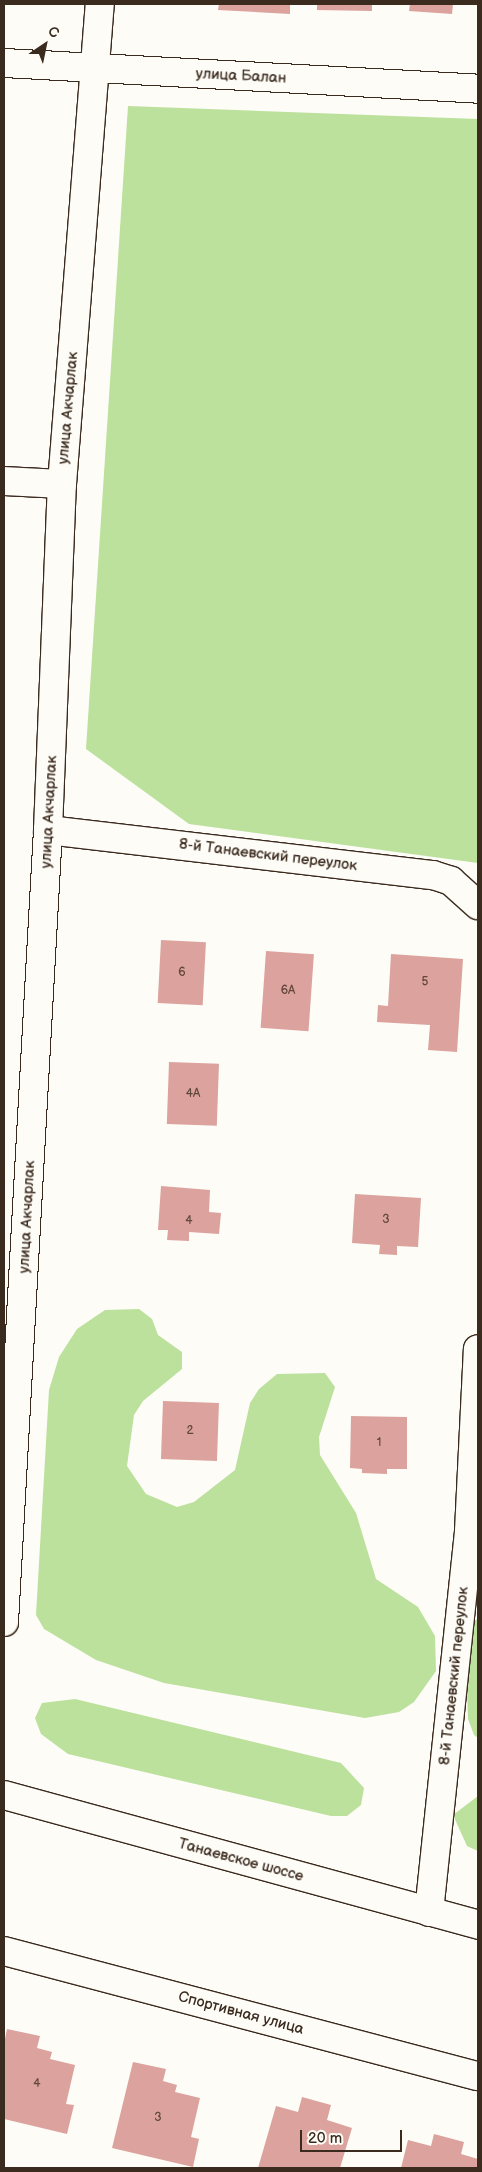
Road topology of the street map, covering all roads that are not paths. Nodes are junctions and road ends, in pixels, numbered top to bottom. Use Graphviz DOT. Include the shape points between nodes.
graph roads {
  1 [pos="100,4"];
  2 [pos="4,63"];
  3 [pos="97,68"];
  4 [pos="478,89"];
  5 [pos="4,481"];
  6 [pos="62,484"];
  7 [pos="48,830"];
  8 [pos="478,905"];
  9 [pos="478,1350"];
  10 [pos="4,1620"];
  11 [pos="4,1795"];
  12 [pos="429,1912"];
  13 [pos="478,1925"];
  14 [pos="4,1951"];
  15 [pos="478,2076"];
  1 -- 3 [label="street, улица Акчарлак"];
  2 -- 3 [label="street, улица Балан"];
  3 -- 4 [label="street, улица Балан"];
  3 -- 6 [label="street, улица Акчарлак"];
  5 -- 6 [label="street"];
  6 -- 7 [label="street, улица Акчарлак"];
  7 -- 8 [label="street, 8-й Танаевский переулок" via="433,875 451,881"];
  7 -- 10 [label="street, улица Акчарлак"];
  9 -- 12 [label="street, 8-й Танаевский переулок" via="469,1531"];
  11 -- 12 [label="street, Танаевское шоссе"];
  12 -- 13 [label="street, Танаевское шоссе"];
  14 -- 15 [label="street, Спортивная улица"];
}
